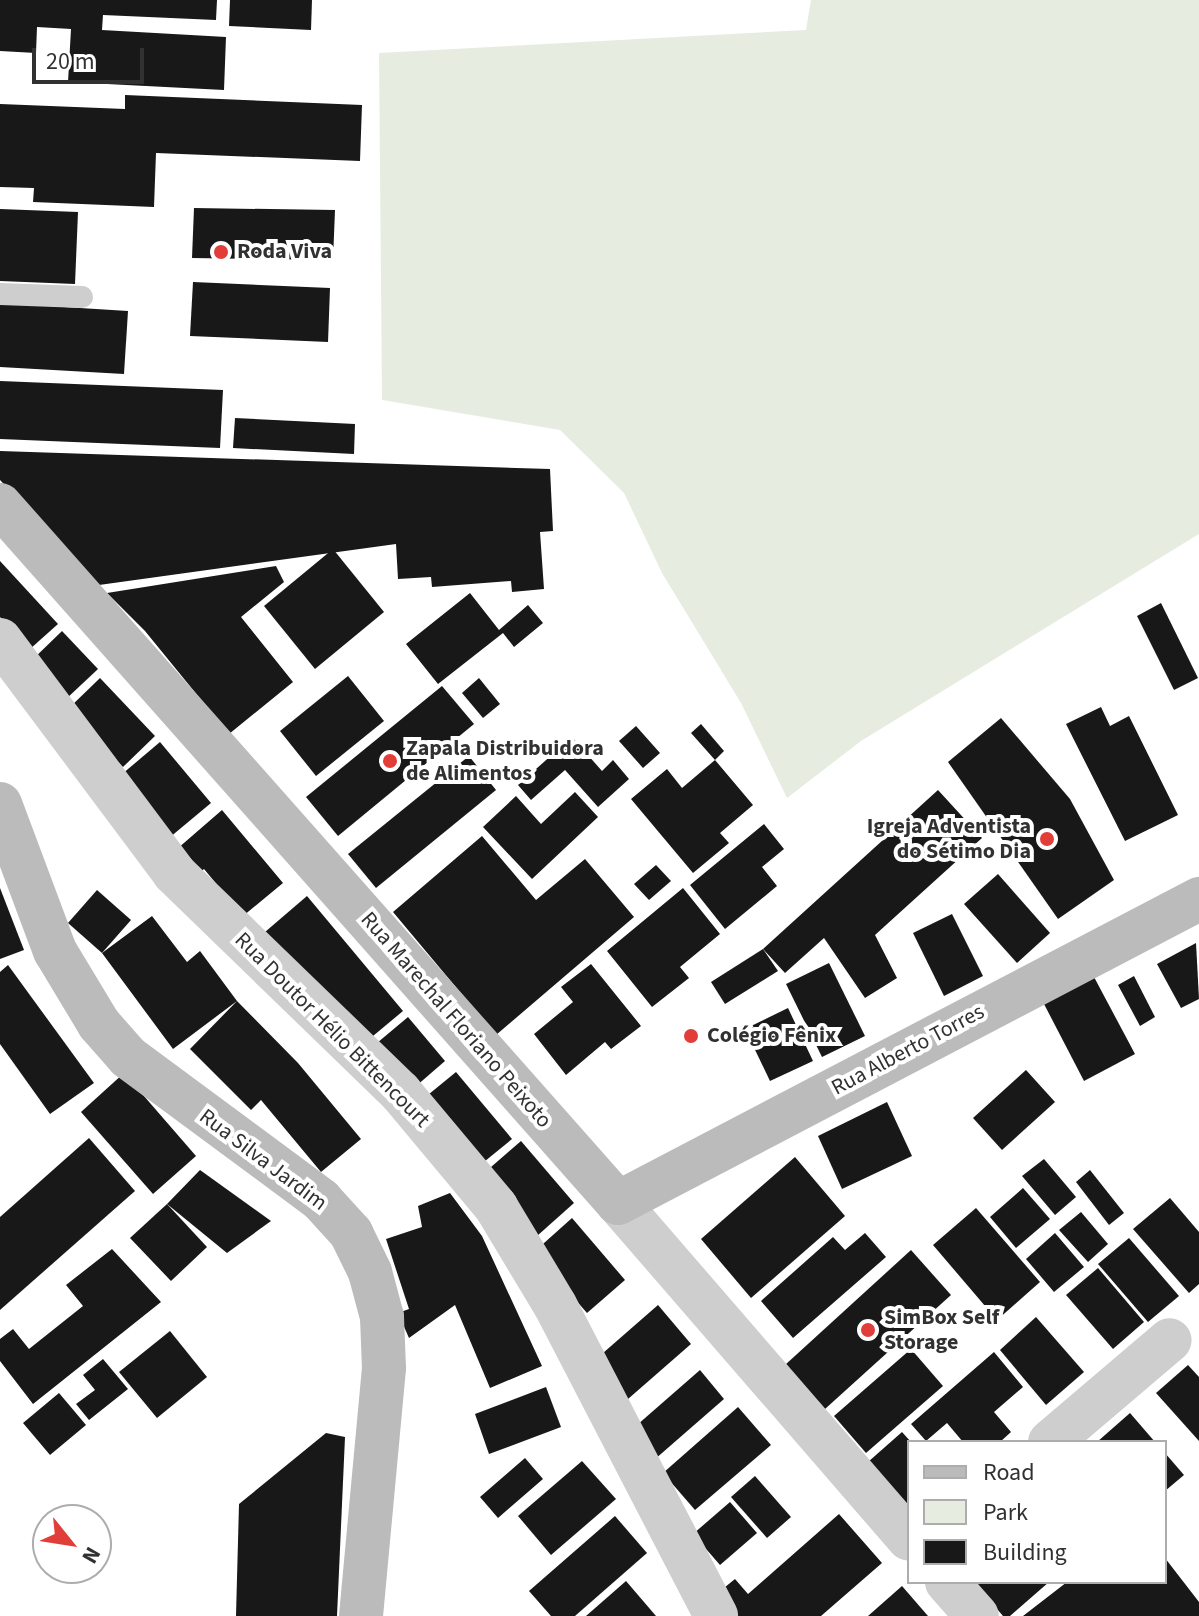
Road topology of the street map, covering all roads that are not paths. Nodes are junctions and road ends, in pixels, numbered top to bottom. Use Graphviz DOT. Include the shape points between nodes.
graph roads {
  1 [pos="0,294"];
  2 [pos="82,297"];
  3 [pos="0,505"];
  4 [pos="0,640"];
  5 [pos="0,804"];
  6 [pos="1199,899"];
  7 [pos="618,1203"];
  8 [pos="1170,1340"];
  9 [pos="1052,1440"];
  10 [pos="907,1537"];
  11 [pos="949,1584"];
  12 [pos="361,1616"];
  13 [pos="716,1616"];
  14 [pos="977,1616"];
  1 -- 2 [label="lane"];
  3 -- 7 [label="main road, Rua Marechal Floriano Peixoto"];
  4 -- 13 [label="street, Rua Doutor Hélio Bittencourt" via="174,873 400,1092 496,1207 555,1305"];
  5 -- 12 [label="main road, Rua Silva Jardim" via="55,951 75,993 99,1024 128,1057 321,1200 351,1233 370,1272 382,1317 384,1368"];
  6 -- 7 [label="main road, Rua Alberto Torres"];
  7 -- 10 [label="street, Rua Marechal Floriano Peixoto"];
  8 -- 9 [label="street"];
  11 -- 14 [label="street"];
}
